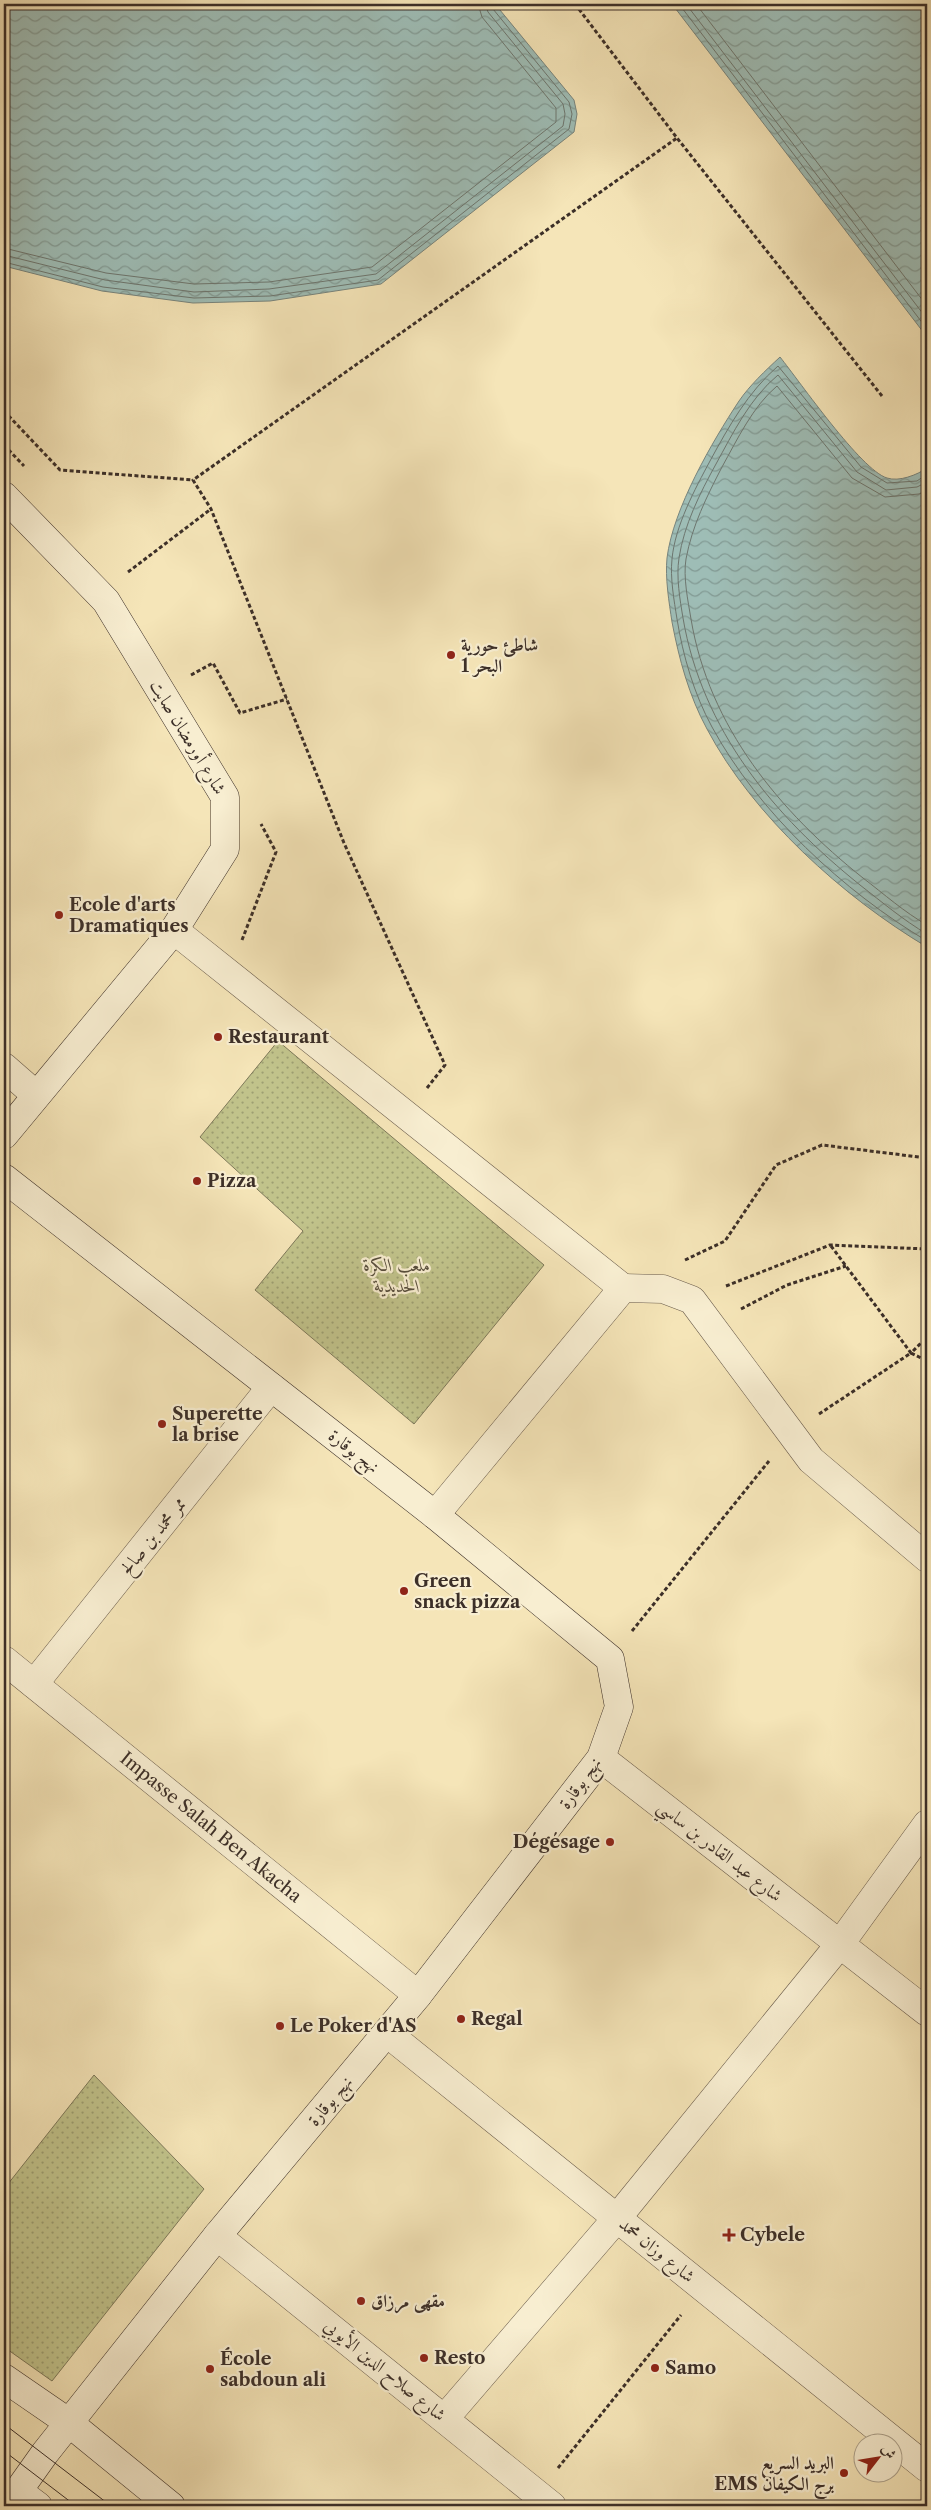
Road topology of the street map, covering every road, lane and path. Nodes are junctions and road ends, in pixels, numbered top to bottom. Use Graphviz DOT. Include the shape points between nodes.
graph roads {
  1 [pos="575,4"];
  2 [pos="677,138"];
  3 [pos="882,396"];
  4 [pos="4,411"];
  5 [pos="193,480"];
  6 [pos="4,496"];
  7 [pos="212,509"];
  8 [pos="128,572"];
  9 [pos="184,678"];
  10 [pos="287,700"];
  11 [pos="174,930"];
  12 [pos="4,1068"];
  13 [pos="36,1095"];
  14 [pos="422,1095"];
  15 [pos="4,1135"];
  16 [pos="927,1158"];
  17 [pos="4,1178"];
  18 [pos="830,1245"];
  19 [pos="927,1249"];
  20 [pos="682,1261"];
  21 [pos="846,1266"];
  22 [pos="623,1288"];
  23 [pos="721,1288"];
  24 [pos="734,1312"];
  25 [pos="927,1337"];
  26 [pos="911,1353"];
  27 [pos="927,1361"];
  28 [pos="272,1387"];
  29 [pos="791,1433"];
  30 [pos="435,1515"];
  31 [pos="927,1558"];
  32 [pos="610,1659"];
  33 [pos="4,1660"];
  34 [pos="34,1684"];
  35 [pos="601,1758"];
  36 [pos="927,1824"];
  37 [pos="840,1944"];
  38 [pos="418,1995"];
  39 [pos="927,2012"];
  40 [pos="387,2033"];
  41 [pos="617,2218"];
  42 [pos="217,2236"];
  43 [pos="704,2288"];
  44 [pos="4,2378"];
  45 [pos="445,2418"];
  46 [pos="68,2422"];
  47 [pos="927,2468"];
  48 [pos="544,2500"];
  49 [pos="20,2501"];
  50 [pos="171,2506"];
  1 -- 2 [label="path"];
  2 -- 3 [label="path"];
  2 -- 5 [label="path"];
  4 -- 5 [label="path" via="60,470"];
  5 -- 7 [label="path"];
  6 -- 11 [label="street, شارع أورمضان صايت" via="106,601 226,797 225,849"];
  7 -- 8 [label="path"];
  7 -- 10 [label="path"];
  9 -- 10 [label="path" via="213,663 240,714"];
  10 -- 14 [label="path" via="344,843 445,1065"];
  11 -- 13 [label="street, شارع أورمضان صايت"];
  11 -- 22 [label="street"];
  12 -- 13 [label="street"];
  13 -- 15 [label="street, شارع أورمضان صايت"];
  16 -- 20 [label="path" via="822,1145 776,1165 725,1241"];
  17 -- 28 [label="street, نهج بوقارة"];
  18 -- 19 [label="path"];
  18 -- 21 [label="path"];
  18 -- 23 [label="path"];
  21 -- 24 [label="path" via="787,1285"];
  21 -- 26 [label="path"];
  22 -- 29 [label="street" via="663,1289 692,1300"];
  22 -- 30 [label="street"];
  25 -- 26 [label="path"];
  26 -- 27 [label="path"];
  26 -- 29 [label="path"];
  28 -- 30 [label="street, نهج بوقارة"];
  28 -- 34 [label="street, ممر محمد بن صالح"];
  29 -- 31 [label="street" via="811,1460"];
  29 -- 32 [label="path"];
  30 -- 32 [label="street, نهج بوقارة"];
  32 -- 35 [label="street, نهج بوقارة" via="619,1707"];
  33 -- 34 [label="street, Impasse Salah Ben Akacha"];
  34 -- 38 [label="street, Impasse Salah Ben Akacha"];
  35 -- 37 [label="street, شارع عبد القادر بن ساسي"];
  35 -- 38 [label="street, نهج بوقارة"];
  36 -- 37 [label="street"];
  37 -- 39 [label="street, شارع عبد القادر بن ساسي"];
  37 -- 41 [label="street"];
  38 -- 40 [label="street, نهج بوقارة"];
  40 -- 41 [label="street, شارع وزان محمد"];
  40 -- 42 [label="street, نهج بوقارة"];
  41 -- 43 [label="street, شارع وزان محمد"];
  41 -- 45 [label="street"];
  42 -- 45 [label="street, شارع صلاح الدين الأيوبي"];
  42 -- 46 [label="street, نهج بوقارة"];
  43 -- 47 [label="street, شارع وزان محمد"];
  43 -- 48 [label="path"];
  44 -- 46 [label="street"];
  45 -- 48 [label="street, شارع صلاح الدين الأيوبي"];
  46 -- 49 [label="street, نهج بوقارة"];
  46 -- 50 [label="street"];
}
